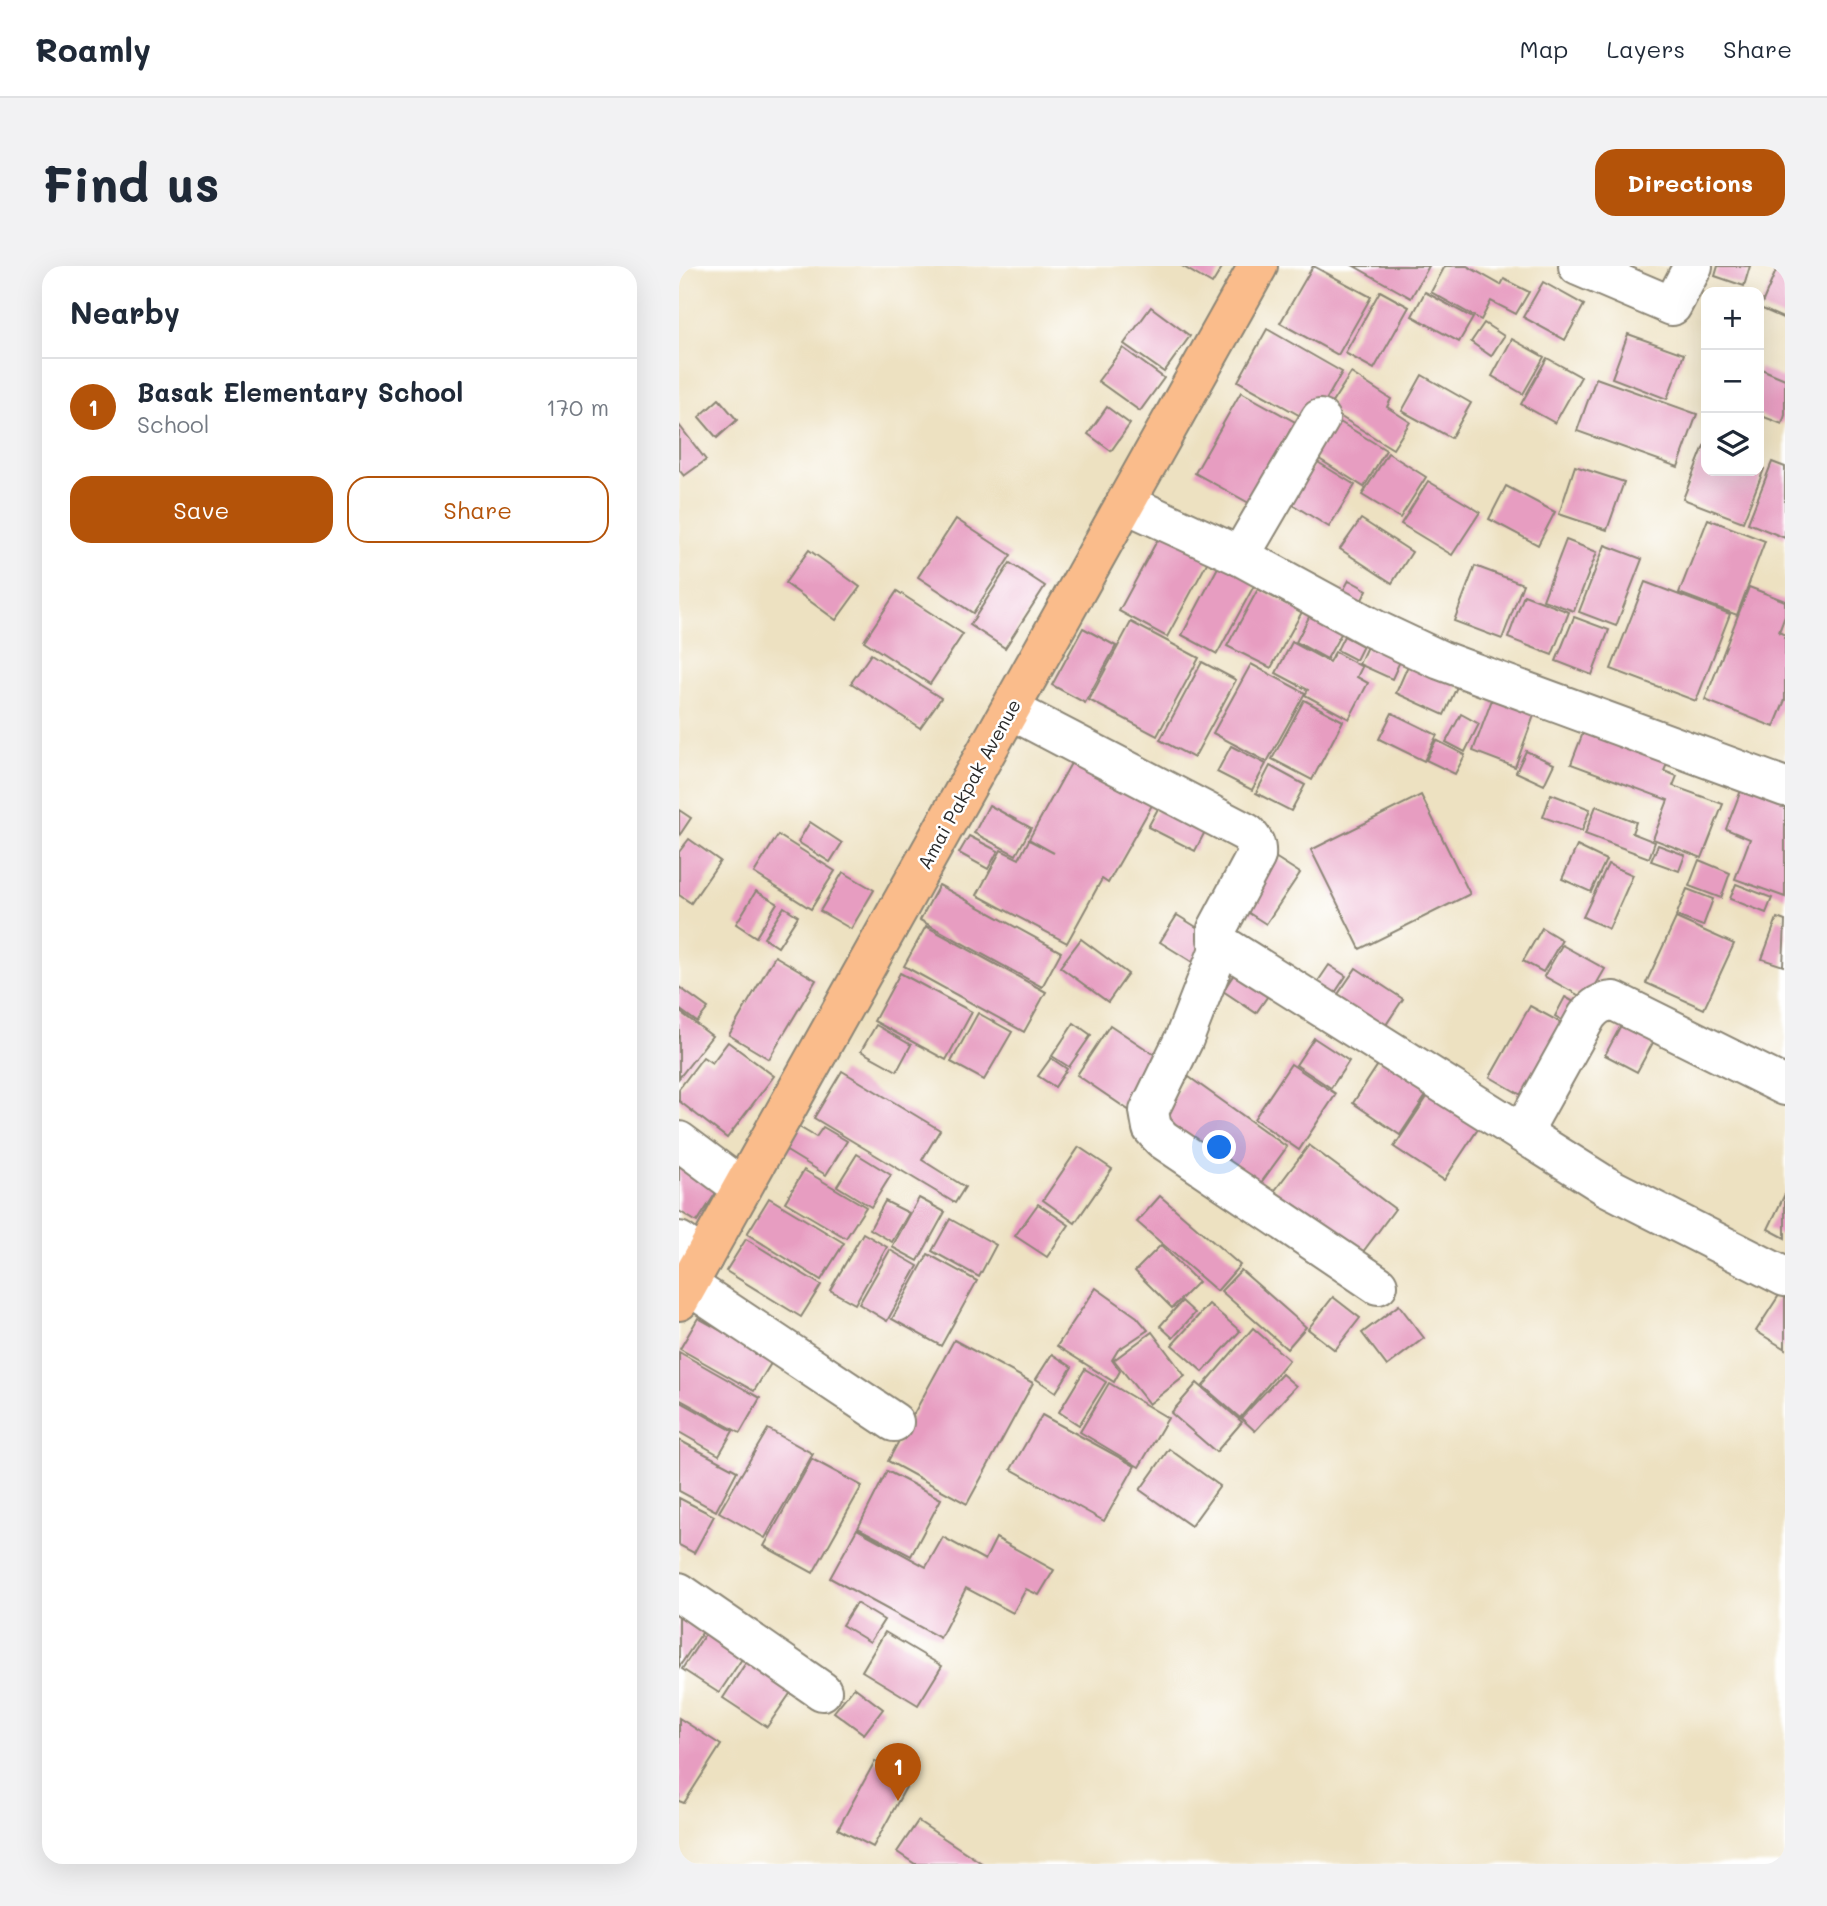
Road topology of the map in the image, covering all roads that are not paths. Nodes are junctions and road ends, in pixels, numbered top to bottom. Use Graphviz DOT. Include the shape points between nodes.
graph roads {
  1 [pos="1258,266"];
  2 [pos="1578,266"];
  3 [pos="1693,266"];
  4 [pos="1320,419"];
  5 [pos="1127,504"];
  6 [pos="1240,556"];
  7 [pos="1011,710"];
  8 [pos="1785,787"];
  9 [pos="1221,944"];
  10 [pos="1785,1086"];
  11 [pos="1522,1133"];
  12 [pos="679,1141"];
  13 [pos="742,1188"];
  14 [pos="687,1271"];
  15 [pos="1785,1277"];
  16 [pos="1378,1285"];
  17 [pos="894,1422"];
  18 [pos="679,1592"];
  19 [pos="822,1691"];
  1 -- 5 [label="highway, Amai Pakpak Avenue"];
  2 -- 3 [label="street" via="1672,306"];
  4 -- 6 [label="street"];
  5 -- 6 [label="street"];
  5 -- 7 [label="highway, Amai Pakpak Avenue"];
  6 -- 8 [label="street" via="1440,660"];
  7 -- 9 [label="street" via="1254,840 1257,856 1217,929"];
  7 -- 13 [label="highway, Amai Pakpak Avenue"];
  9 -- 11 [label="street"];
  9 -- 16 [label="street" via="1184,1039 1149,1111 1152,1128"];
  10 -- 11 [label="street" via="1614,1001 1604,1002 1587,1016"];
  11 -- 15 [label="street" via="1606,1186"];
  12 -- 13 [label="street"];
  13 -- 14 [label="highway, Amai Pakpak Avenue"];
  14 -- 17 [label="street"];
  18 -- 19 [label="street"];
}
